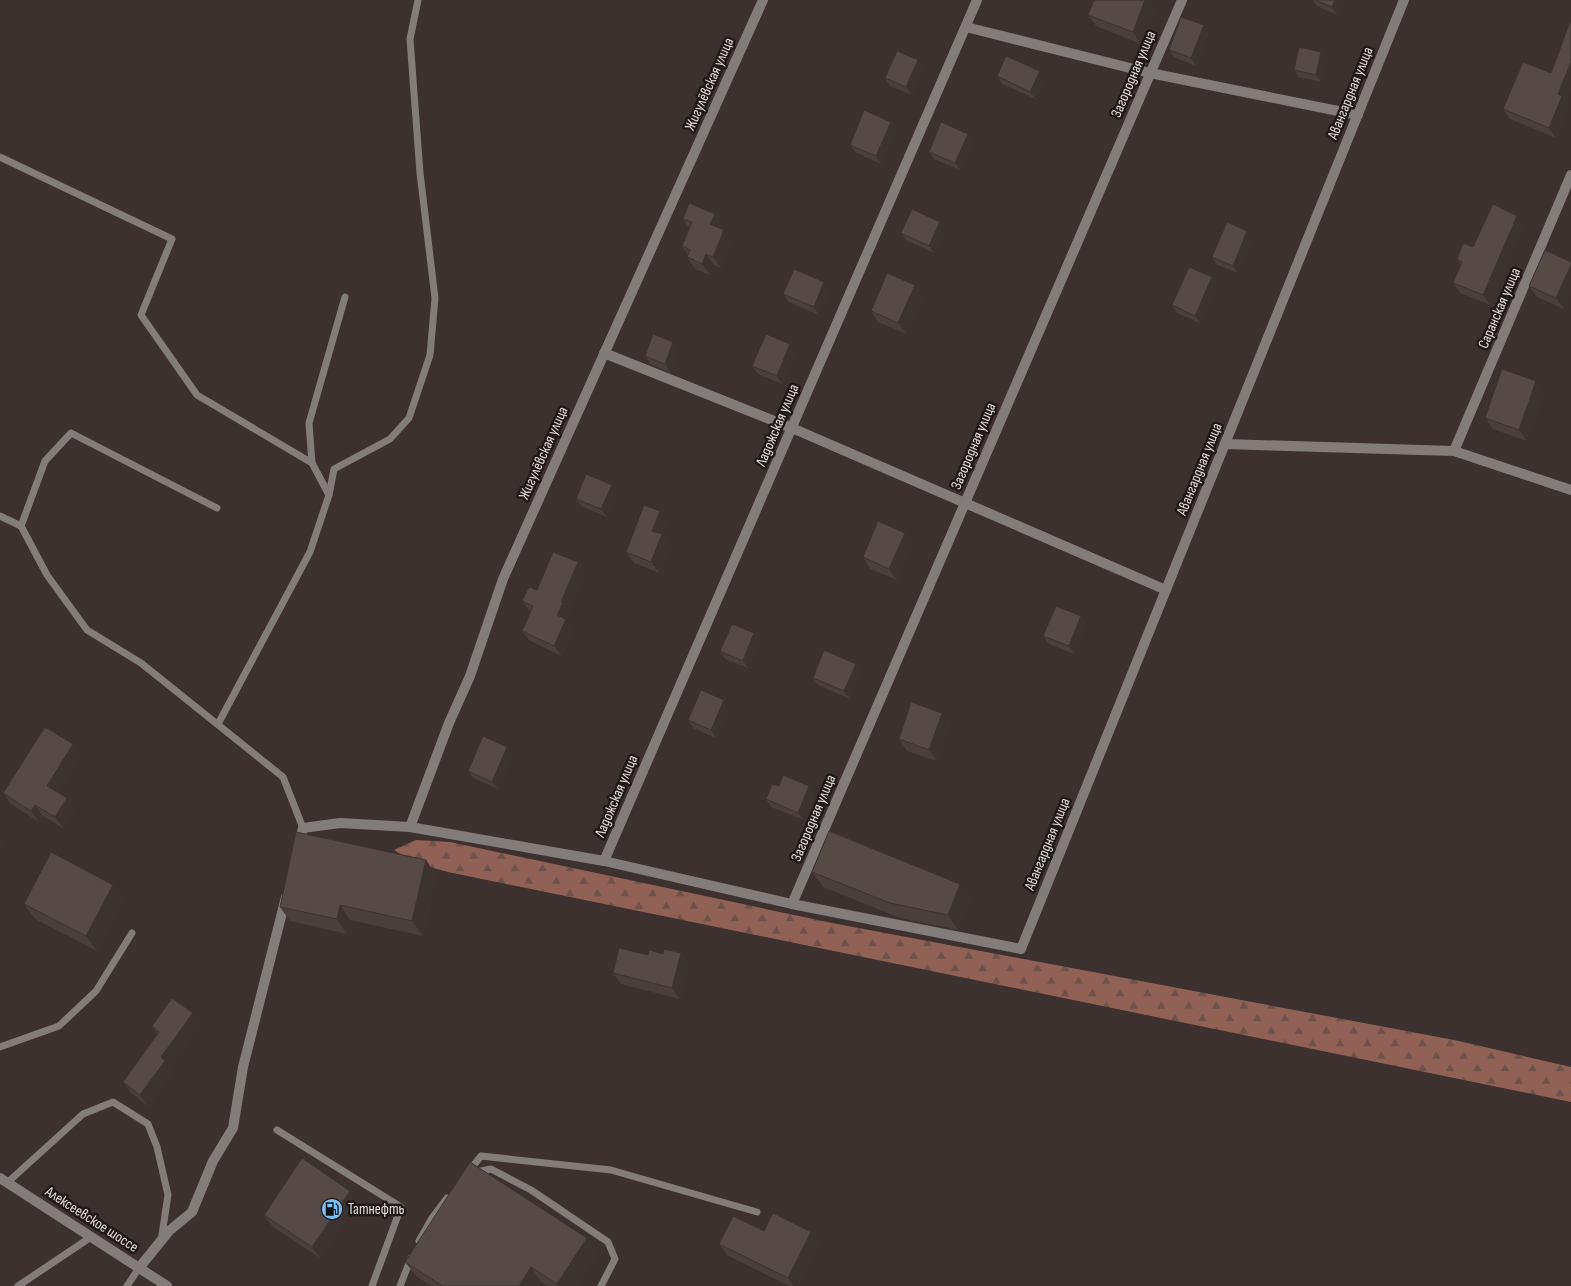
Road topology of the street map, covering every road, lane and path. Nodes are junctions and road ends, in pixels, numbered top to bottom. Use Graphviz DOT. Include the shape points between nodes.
graph roads {
  1 [pos="418,0"];
  2 [pos="763,0"];
  3 [pos="978,0"];
  4 [pos="1182,0"];
  5 [pos="1404,0"];
  6 [pos="966,28"];
  7 [pos="1150,73"];
  8 [pos="1358,115"];
  9 [pos="0,157"];
  10 [pos="1571,175"];
  11 [pos="345,297"];
  12 [pos="604,353"];
  13 [pos="792,428"];
  14 [pos="1225,444"];
  15 [pos="1454,451"];
  16 [pos="312,463"];
  17 [pos="1571,490"];
  18 [pos="329,495"];
  19 [pos="964,504"];
  20 [pos="217,508"];
  21 [pos="0,516"];
  22 [pos="21,526"];
  23 [pos="1166,590"];
  24 [pos="218,724"];
  25 [pos="410,827"];
  26 [pos="303,828"];
  27 [pos="296,857"];
  28 [pos="604,861"];
  29 [pos="289,885"];
  30 [pos="792,904"];
  31 [pos="132,933"];
  32 [pos="0,1047"];
  33 [pos="276,1130"];
  34 [pos="467,1174"];
  35 [pos="4,1180"];
  36 [pos="461,1181"];
  37 [pos="450,1196"];
  38 [pos="757,1212"];
  39 [pos="91,1237"];
  40 [pos="160,1241"];
  41 [pos="140,1268"];
  42 [pos="18,1286"];
  43 [pos="127,1286"];
  44 [pos="167,1286"];
  45 [pos="372,1286"];
  46 [pos="400,1286"];
  47 [pos="601,1286"];
  1 -- 18 [label="lane" via="410,39 420,173 435,298 430,355 409,418 390,439 334,469"];
  2 -- 12 [label="street, Жигулёвская улица"];
  3 -- 6 [label="street, Ладожская улица"];
  4 -- 7 [label="street, Загородная улица"];
  5 -- 8 [label="street, Авангардная улица"];
  6 -- 7 [label="street"];
  6 -- 13 [label="street, Ладожская улица"];
  7 -- 8 [label="street"];
  7 -- 19 [label="street, Загородная улица"];
  8 -- 14 [label="street, Авангардная улица"];
  9 -- 16 [label="lane" via="172,239 141,315 197,395"];
  10 -- 15 [label="street, Саранская улица"];
  11 -- 16 [label="lane" via="308,423"];
  12 -- 13 [label="street"];
  12 -- 25 [label="street, Жигулёвская улица" via="503,578 470,676"];
  13 -- 19 [label="street"];
  13 -- 28 [label="street, Ладожская улица"];
  14 -- 15 [label="street"];
  14 -- 23 [label="street, Авангардная улица"];
  15 -- 17 [label="street"];
  16 -- 18 [label="lane"];
  18 -- 24 [label="lane" via="310,552"];
  19 -- 23 [label="street"];
  19 -- 30 [label="street, Загородная улица"];
  20 -- 22 [label="lane" via="71,433 45,460"];
  21 -- 22 [label="lane"];
  22 -- 24 [label="lane" via="47,575 87,630 141,662"];
  23 -- 30 [label="street, Авангардная улица" via="1020,949"];
  24 -- 26 [label="lane" via="283,777"];
  25 -- 26 [label="street" via="340,823"];
  25 -- 28 [label="street"];
  26 -- 27 [label="street"];
  28 -- 30 [label="street"];
  29 -- 40 [label="street" via="243,1067 233,1128 213,1161 192,1212"];
  31 -- 32 [label="lane" via="96,991 59,1026"];
  33 -- 45 [label="lane" via="401,1207"];
  34 -- 36 [label="lane"];
  34 -- 38 [label="lane" via="481,1156 611,1170"];
  34 -- 47 [label="lane" via="491,1169 532,1190 608,1242 615,1259"];
  35 -- 39 [label="street, Алексеевское шоссе"];
  35 -- 40 [label="lane" via="83,1114 113,1102 148,1124 157,1147 168,1195"];
  37 -- 46 [label="lane" via="432,1218 407,1264"];
  39 -- 41 [label="street, Алексеевское шоссе"];
  39 -- 42 [label="lane"];
  40 -- 41 [label="street"];
  41 -- 43 [label="lane"];
  41 -- 44 [label="street, Алексеевское шоссе"];
}
